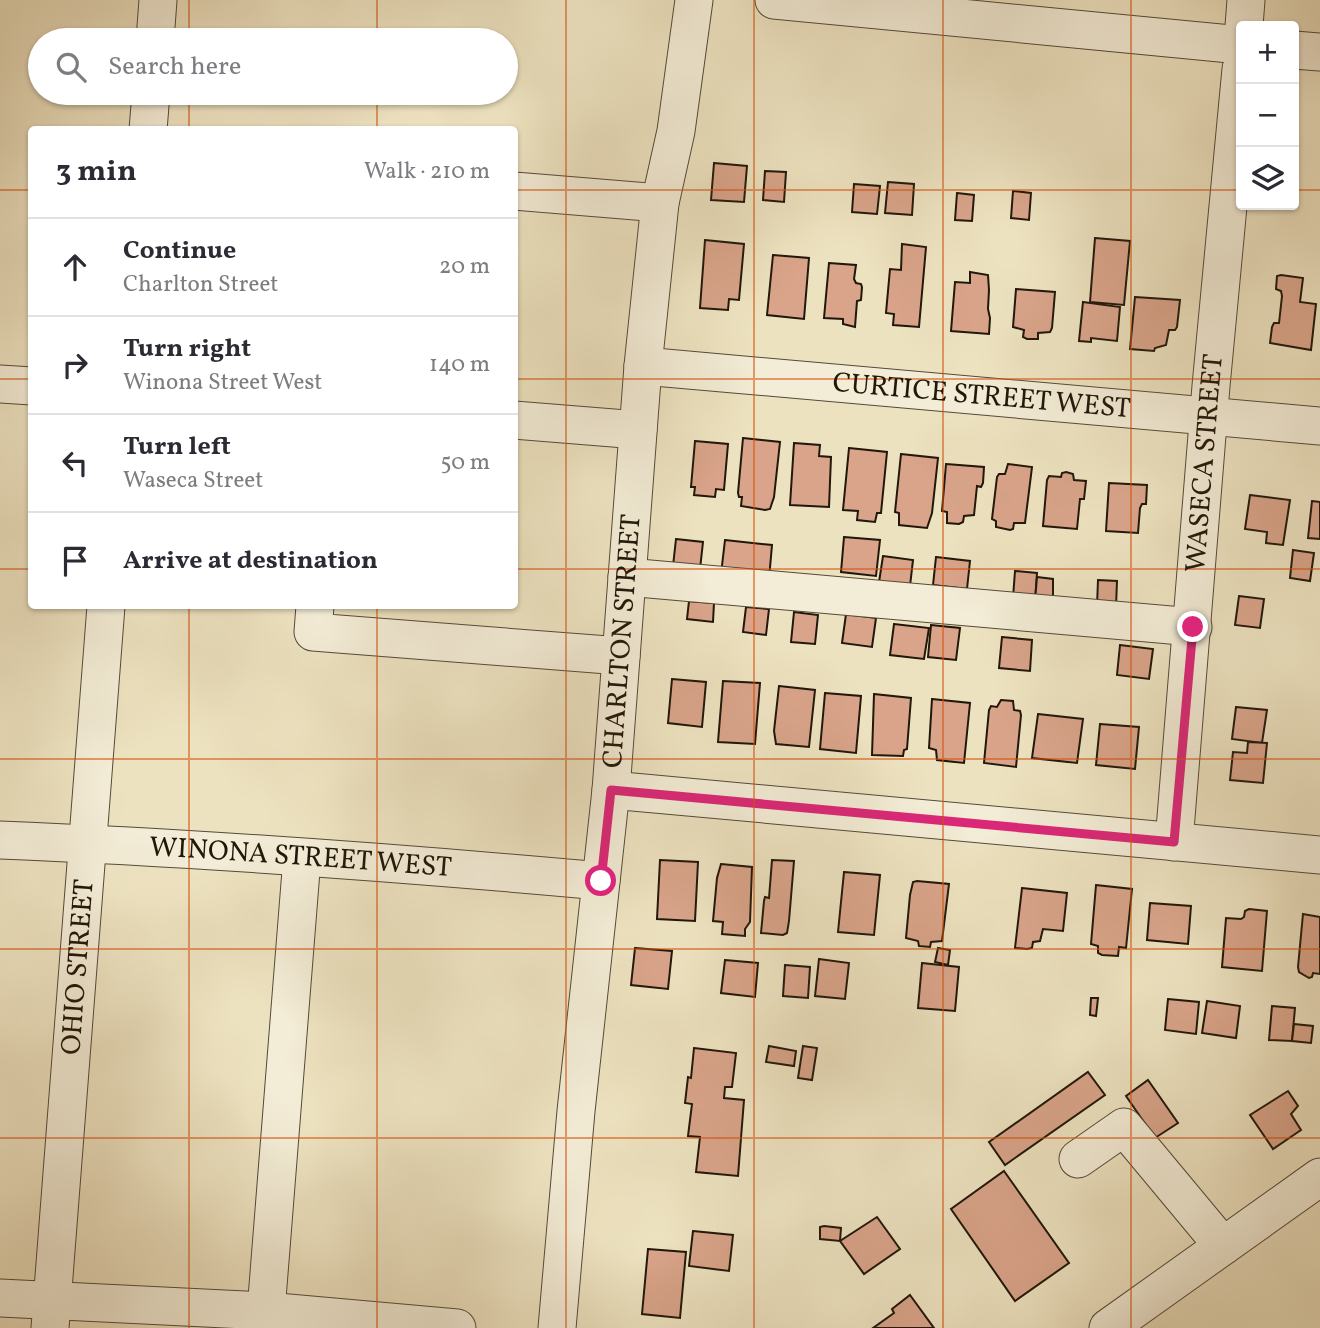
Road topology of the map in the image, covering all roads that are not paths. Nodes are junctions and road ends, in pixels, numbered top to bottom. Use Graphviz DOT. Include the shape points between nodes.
graph roads {
  1 [pos="158,0"];
  2 [pos="694,0"];
  3 [pos="774,0"];
  4 [pos="1246,0"];
  5 [pos="1244,21"];
  6 [pos="156,28"];
  7 [pos="1236,45"];
  8 [pos="1299,50"];
  9 [pos="1320,52"];
  10 [pos="1240,84"];
  11 [pos="150,105"];
  12 [pos="148,126"];
  13 [pos="518,191"];
  14 [pos="660,203"];
  15 [pos="643,366"];
  16 [pos="0,384"];
  17 [pos="28,386"];
  18 [pos="1209,415"];
  19 [pos="518,420"];
  20 [pos="1320,426"];
  21 [pos="638,430"];
  22 [pos="627,577"];
  23 [pos="106,609"];
  24 [pos="315,609"];
  25 [pos="1193,627"];
  26 [pos="621,656"];
  27 [pos="611,790"];
  28 [pos="0,839"];
  29 [pos="1174,842"];
  30 [pos="88,843"];
  31 [pos="1320,855"];
  32 [pos="302,858"];
  33 [pos="601,881"];
  34 [pos="1078,1159"];
  35 [pos="1320,1177"];
  36 [pos="1223,1246"];
  37 [pos="0,1298"];
  38 [pos="265,1311"];
  39 [pos="51,1315"];
  40 [pos="457,1328"];
  41 [pos="557,1328"];
  42 [pos="1108,1328"];
  1 -- 6 [label="street"];
  2 -- 14 [label="street, CHARLTON STREET" via="676,131"];
  3 -- 7 [label="street"];
  4 -- 5 [label="street"];
  8 -- 9 [label="street"];
  10 -- 18 [label="street, WASECA STREET"];
  11 -- 12 [label="street"];
  13 -- 14 [label="street"];
  14 -- 15 [label="street, CHARLTON STREET"];
  15 -- 18 [label="street, CURTICE STREET WEST"];
  15 -- 21 [label="street, CHARLTON STREET"];
  16 -- 17 [label="street"];
  18 -- 20 [label="street, CURTICE STREET WEST"];
  18 -- 25 [label="street, WASECA STREET"];
  19 -- 21 [label="street"];
  21 -- 22 [label="street, CHARLTON STREET"];
  22 -- 25 [label="street"];
  22 -- 26 [label="street, CHARLTON STREET"];
  23 -- 30 [label="street, OHIO STREET"];
  24 -- 26 [label="street" via="313,632"];
  25 -- 29 [label="street, WASECA STREET"];
  26 -- 27 [label="street, CHARLTON STREET"];
  27 -- 29 [label="street"];
  27 -- 33 [label="street, CHARLTON STREET"];
  28 -- 30 [label="street, WINONA STREET WEST"];
  29 -- 31 [label="street"];
  30 -- 32 [label="street, WINONA STREET WEST"];
  30 -- 39 [label="street, OHIO STREET"];
  32 -- 33 [label="street, WINONA STREET WEST"];
  32 -- 38 [label="street"];
  33 -- 41 [label="street, CHARLTON STREET"];
  34 -- 36 [label="street" via="1124,1127"];
  35 -- 36 [label="street"];
  36 -- 42 [label="street"];
  37 -- 39 [label="street"];
  38 -- 39 [label="street"];
  38 -- 40 [label="street"];
}
